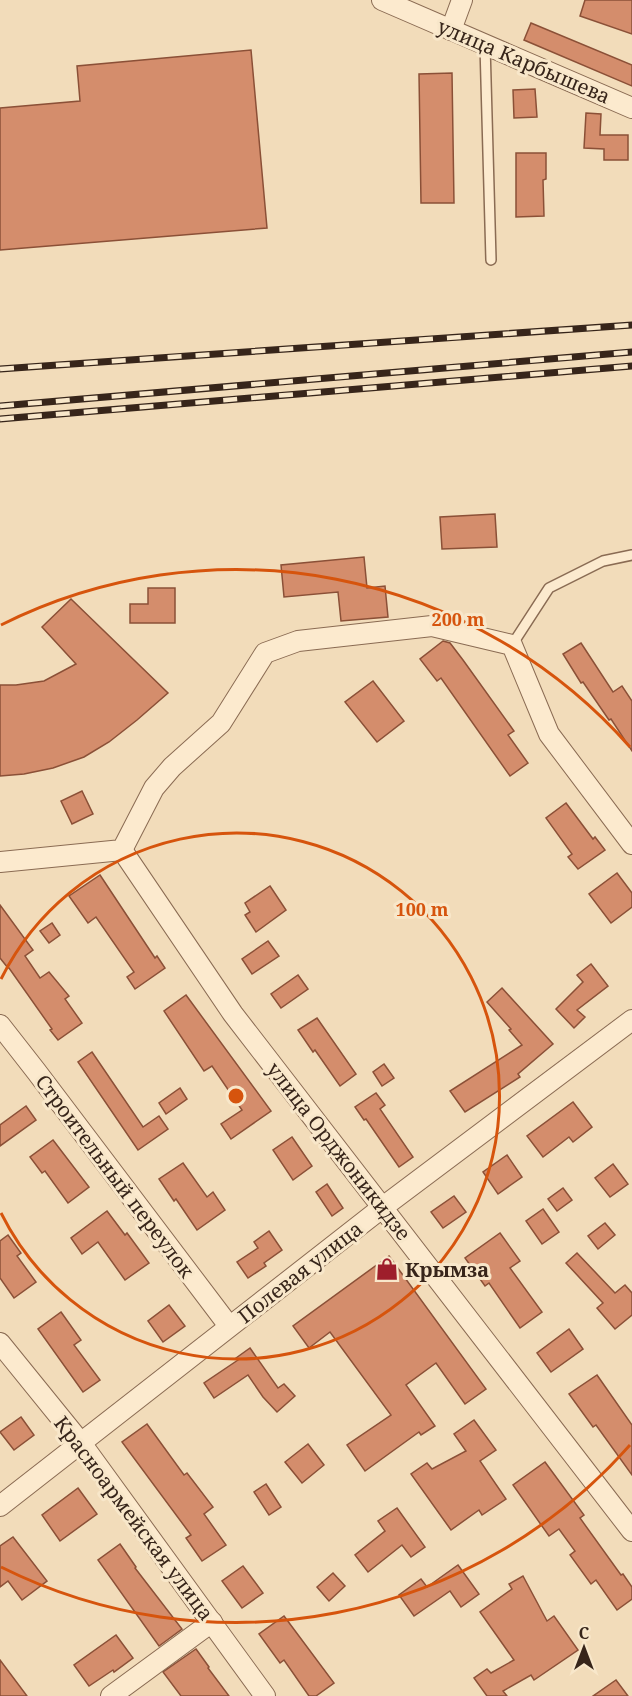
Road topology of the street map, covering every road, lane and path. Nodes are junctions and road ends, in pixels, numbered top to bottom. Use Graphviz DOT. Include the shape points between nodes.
graph roads {
  1 [pos="382,0"];
  2 [pos="462,0"];
  3 [pos="451,30"];
  4 [pos="485,45"];
  5 [pos="632,108"];
  6 [pos="491,260"];
  7 [pos="632,555"];
  8 [pos="512,645"];
  9 [pos="632,843"];
  10 [pos="122,850"];
  11 [pos="0,862"];
  12 [pos="632,1020"];
  13 [pos="0,1025"];
  14 [pos="383,1207"];
  15 [pos="229,1326"];
  16 [pos="0,1343"];
  17 [pos="81,1443"];
  18 [pos="0,1506"];
  19 [pos="632,1531"];
  20 [pos="212,1622"];
  21 [pos="111,1696"];
  22 [pos="265,1696"];
  1 -- 3 [label="street, улица Карбышева"];
  2 -- 3 [label="street"];
  3 -- 4 [label="street, улица Карбышева"];
  4 -- 5 [label="street, улица Карбышева"];
  4 -- 6 [label="lane"];
  7 -- 8 [label="lane" via="603,561 549,588"];
  8 -- 9 [label="street" via="549,734"];
  8 -- 10 [label="street" via="432,626 298,641 265,653 221,723 154,788"];
  10 -- 11 [label="street"];
  10 -- 14 [label="street, улица Орджоникидзе" via="233,1014"];
  12 -- 14 [label="street, Полевая улица"];
  13 -- 15 [label="street, Строительный переулок"];
  14 -- 15 [label="street, Полевая улица"];
  14 -- 19 [label="street, улица Орджоникидзе"];
  15 -- 17 [label="street, Полевая улица"];
  16 -- 17 [label="street, Красноармейская улица"];
  17 -- 18 [label="street, Полевая улица"];
  17 -- 20 [label="street, Красноармейская улица"];
  20 -- 21 [label="street"];
  20 -- 22 [label="street, Красноармейская улица"];
}
